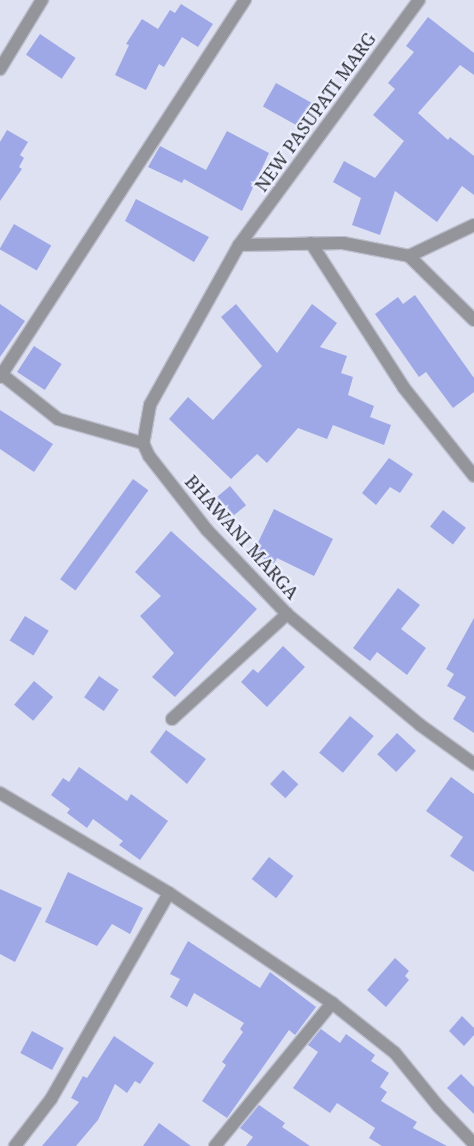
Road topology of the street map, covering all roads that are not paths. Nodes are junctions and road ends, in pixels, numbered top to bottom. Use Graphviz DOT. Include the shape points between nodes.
graph roads {
  1 [pos="42,0"];
  2 [pos="245,0"];
  3 [pos="419,0"];
  4 [pos="0,69"];
  5 [pos="474,225"];
  6 [pos="311,243"];
  7 [pos="239,245"];
  8 [pos="409,256"];
  9 [pos="474,320"];
  10 [pos="0,375"];
  11 [pos="143,443"];
  12 [pos="474,476"];
  13 [pos="287,614"];
  14 [pos="172,719"];
  15 [pos="474,764"];
  16 [pos="0,793"];
  17 [pos="168,893"];
  18 [pos="332,1003"];
  19 [pos="472,1144"];
  20 [pos="15,1146"];
  21 [pos="215,1146"];
  1 -- 4 [label="street"];
  2 -- 10 [label="street"];
  3 -- 7 [label="street, NEW PASUPATI MARG"];
  5 -- 8 [label="street"];
  6 -- 7 [label="street"];
  6 -- 8 [label="street" via="343,243"];
  6 -- 12 [label="street" via="404,388"];
  7 -- 11 [label="street" via="150,406"];
  8 -- 9 [label="street"];
  10 -- 11 [label="street" via="58,419"];
  11 -- 13 [label="street, BHAWANI MARGA" via="149,456 207,530"];
  13 -- 14 [label="street"];
  13 -- 15 [label="street, BHAWANI MARGA" via="420,725"];
  16 -- 17 [label="street"];
  17 -- 18 [label="street"];
  17 -- 20 [label="street" via="51,1100"];
  18 -- 19 [label="street" via="395,1053"];
  18 -- 21 [label="street"];
}
